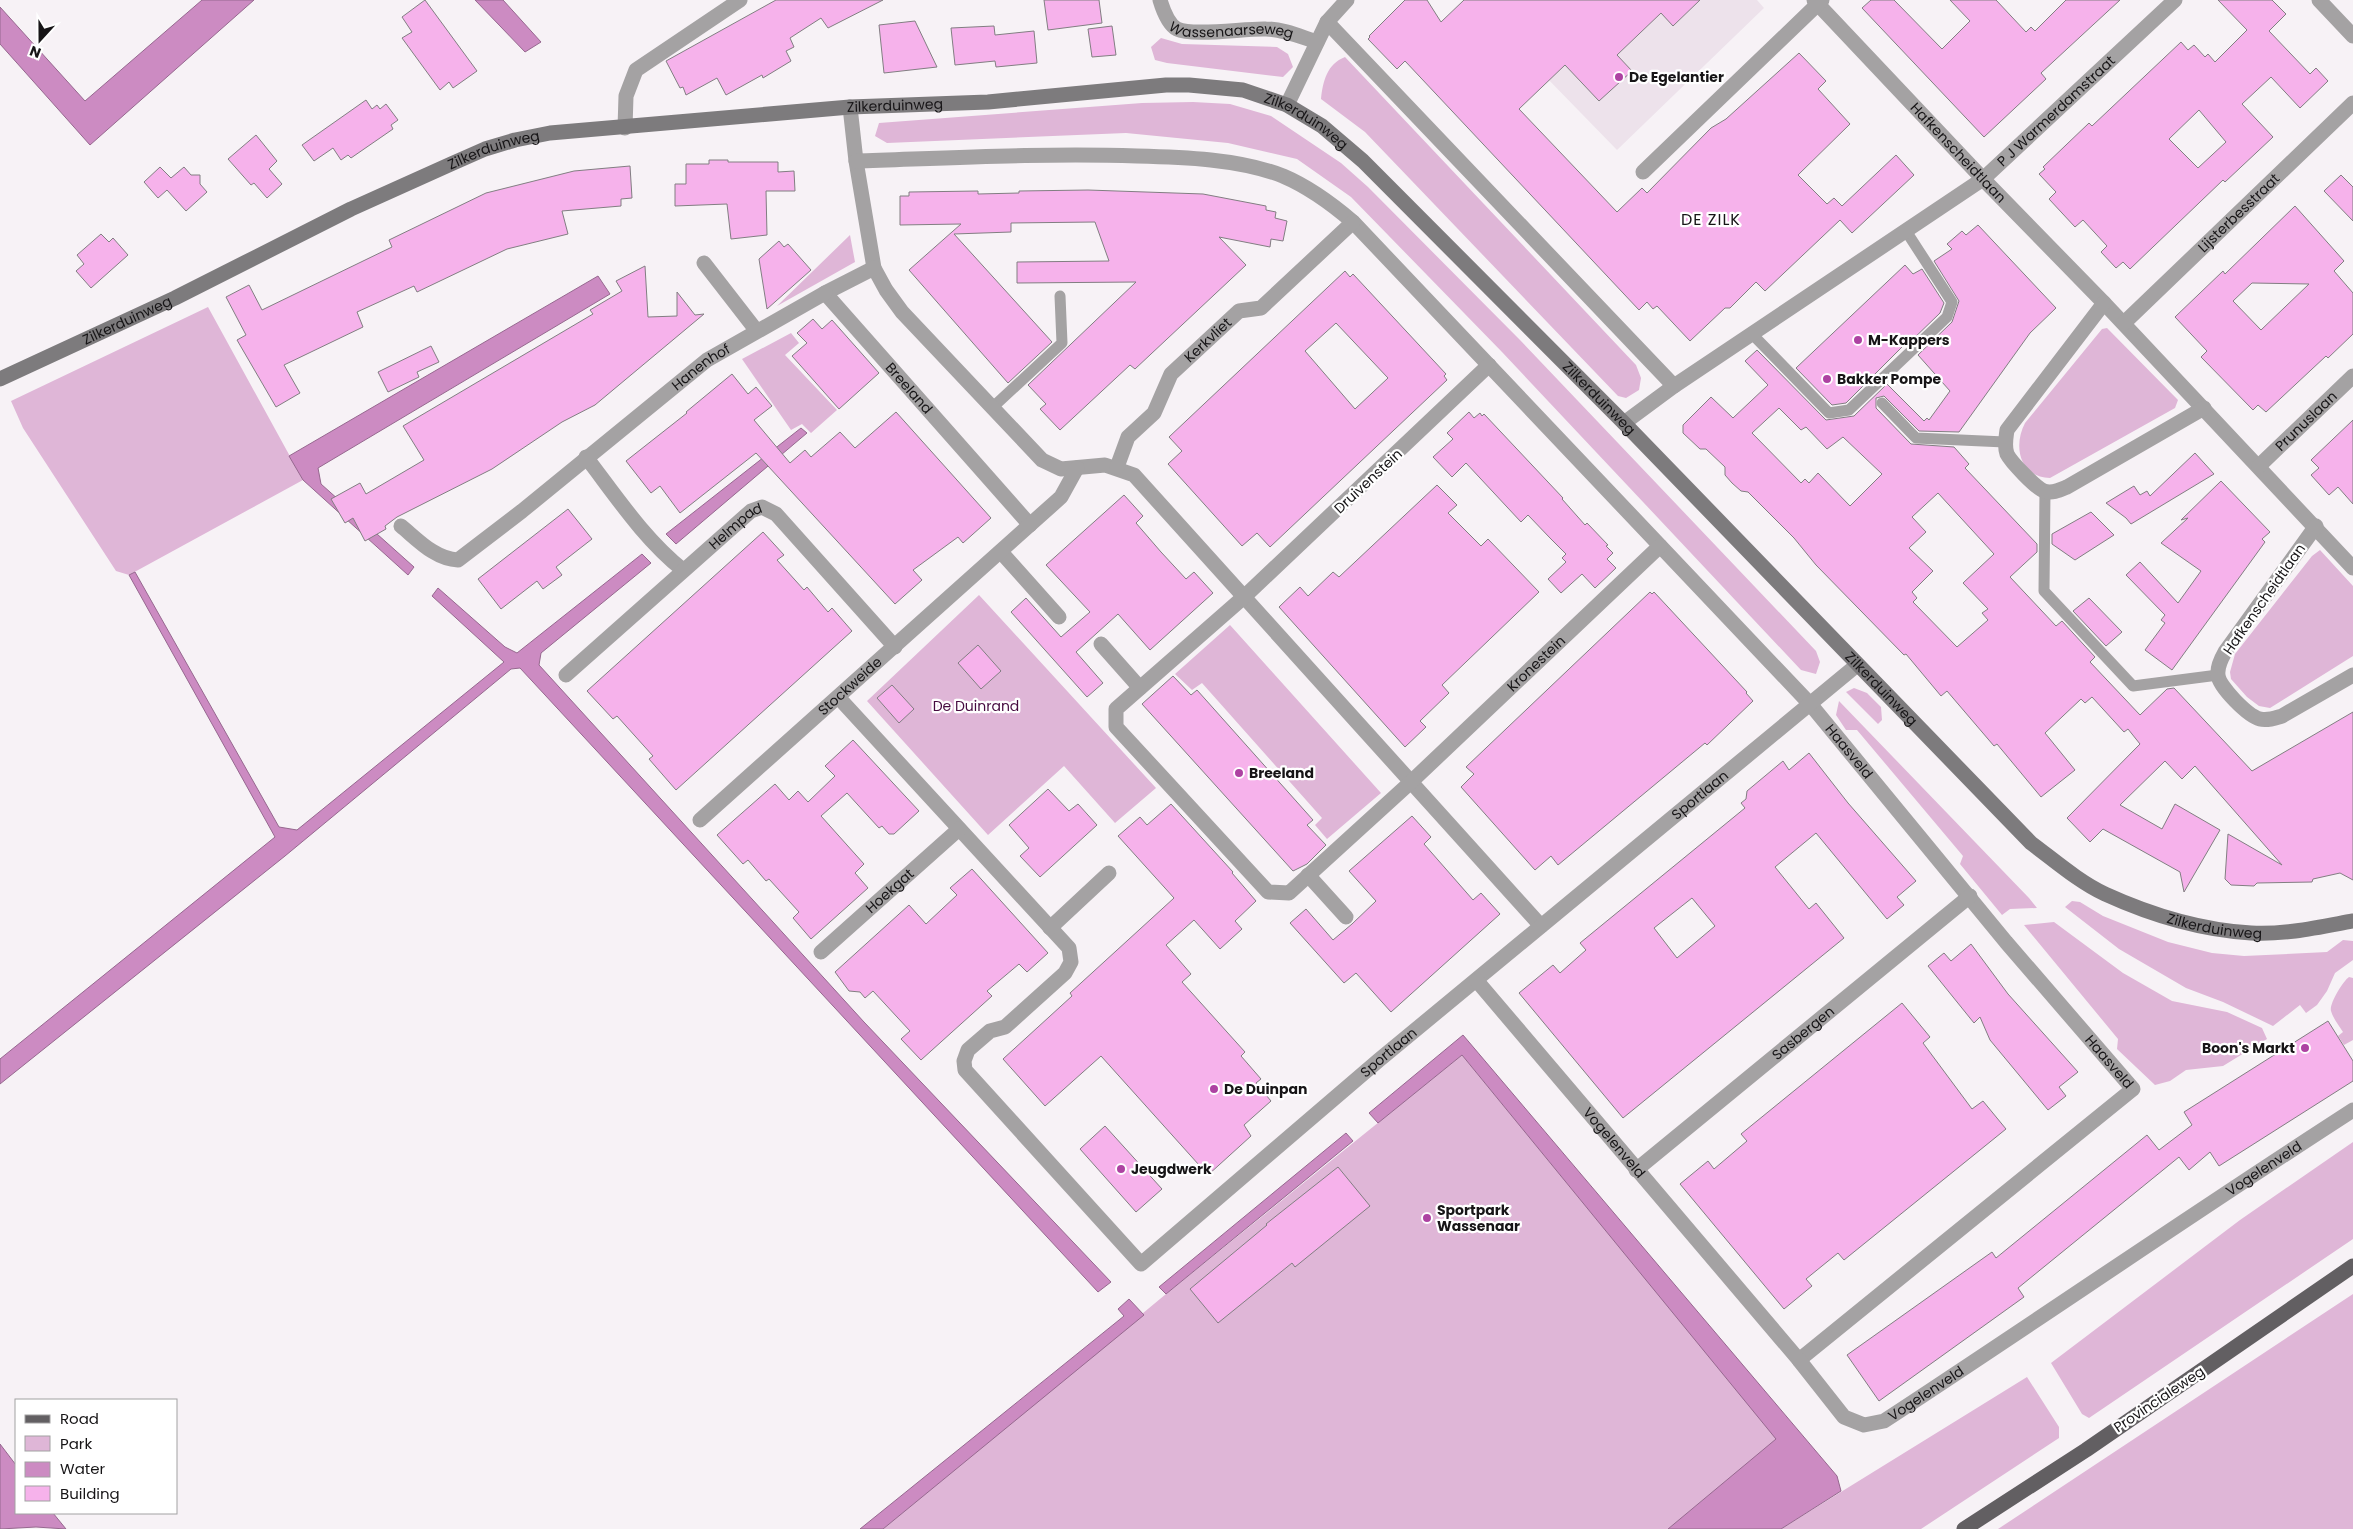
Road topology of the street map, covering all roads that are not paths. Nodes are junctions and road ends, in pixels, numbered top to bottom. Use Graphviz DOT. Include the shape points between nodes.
graph roads {
  1 [pos="740,0"];
  2 [pos="1160,0"];
  3 [pos="1347,0"];
  4 [pos="2175,0"];
  5 [pos="2318,0"];
  6 [pos="1818,1"];
  7 [pos="1327,22"];
  8 [pos="2353,36"];
  9 [pos="1318,42"];
  10 [pos="2353,104"];
  11 [pos="1287,105"];
  12 [pos="850,107"];
  13 [pos="625,128"];
  14 [pos="856,161"];
  15 [pos="1643,172"];
  16 [pos="1983,179"];
  17 [pos="1353,222"];
  18 [pos="1906,231"];
  19 [pos="704,263"];
  20 [pos="874,268"];
  21 [pos="825,293"];
  22 [pos="1060,296"];
  23 [pos="2104,303"];
  24 [pos="2124,323"];
  25 [pos="756,330"];
  26 [pos="1752,334"];
  27 [pos="1489,365"];
  28 [pos="2353,376"];
  29 [pos="0,379"];
  30 [pos="1674,386"];
  31 [pos="1882,403"];
  32 [pos="993,407"];
  33 [pos="2204,408"];
  34 [pos="1624,423"];
  35 [pos="2005,442"];
  36 [pos="586,457"];
  37 [pos="2258,466"];
  38 [pos="1117,467"];
  39 [pos="1077,468"];
  40 [pos="2044,492"];
  41 [pos="1030,525"];
  42 [pos="401,526"];
  43 [pos="2316,526"];
  44 [pos="1660,546"];
  45 [pos="1001,552"];
  46 [pos="2353,568"];
  47 [pos="683,570"];
  48 [pos="1245,596"];
  49 [pos="1059,618"];
  50 [pos="1100,644"];
  51 [pos="895,647"];
  52 [pos="1857,665"];
  53 [pos="566,675"];
  54 [pos="2218,675"];
  55 [pos="2353,675"];
  56 [pos="1140,688"];
  57 [pos="839,698"];
  58 [pos="1811,705"];
  59 [pos="1412,781"];
  60 [pos="700,820"];
  61 [pos="959,829"];
  62 [pos="1108,873"];
  63 [pos="1308,875"];
  64 [pos="1970,896"];
  65 [pos="1346,917"];
  66 [pos="2353,921"];
  67 [pos="1541,926"];
  68 [pos="1050,928"];
  69 [pos="821,952"];
  70 [pos="1477,981"];
  71 [pos="2353,1110"];
  72 [pos="1636,1170"];
  73 [pos="2353,1266"];
  74 [pos="1799,1360"];
  75 [pos="1964,1529"];
  1 -- 13 [label="street" via="636,70 626,96"];
  2 -- 9 [label="street, Wassenaarseweg" via="1166,18 1177,29 1193,32 1267,29"];
  3 -- 7 [label="street"];
  4 -- 16 [label="street, P J Warmerdamstraat"];
  5 -- 8 [label="street"];
  6 -- 15 [label="street"];
  6 -- 16 [label="street, Hafkenscheidtlaan"];
  7 -- 9 [label="street"];
  7 -- 30 [label="street"];
  9 -- 11 [label="street"];
  10 -- 24 [label="street, Lijsterbesstraat"];
  11 -- 12 [label="street, Zilkerduinweg" via="1243,90 1171,84 988,102"];
  11 -- 34 [label="street, Zilkerduinweg" via="1322,126 1363,161"];
  12 -- 13 [label="street, Zilkerduinweg"];
  12 -- 14 [label="street"];
  13 -- 29 [label="street, Zilkerduinweg" via="550,133 485,149 351,209 175,298"];
  14 -- 17 [label="street" via="1067,153 1196,160 1282,176 1332,203"];
  14 -- 20 [label="street"];
  16 -- 18 [label="street, P J Warmerdamstraat"];
  16 -- 23 [label="street, Hafkenscheidtlaan"];
  17 -- 27 [label="street"];
  17 -- 38 [label="street, Kerkvliet" via="1261,308 1239,312 1171,374 1154,413 1128,438"];
  18 -- 26 [label="street, P J Warmerdamstraat"];
  18 -- 26 [label="lane" via="1952,302 1947,317 1849,410 1829,413"];
  19 -- 25 [label="street"];
  20 -- 21 [label="street"];
  20 -- 32 [label="street" via="902,312"];
  21 -- 25 [label="street, Hanenhof"];
  21 -- 41 [label="street, Breeland"];
  22 -- 32 [label="lane" via="1062,343"];
  23 -- 24 [label="street, Hafkenscheidtlaan"];
  23 -- 35 [label="street" via="2012,421"];
  24 -- 33 [label="street, Hafkenscheidtlaan"];
  25 -- 36 [label="street, Hanenhof" via="707,360"];
  26 -- 30 [label="street, P J Warmerdamstraat"];
  27 -- 44 [label="street"];
  27 -- 48 [label="street, Druivenstein"];
  28 -- 37 [label="street, Prunuslaan"];
  30 -- 34 [label="street, P J Warmerdamstraat"];
  31 -- 35 [label="lane" via="1916,438"];
  32 -- 39 [label="street" via="1042,460 1061,469"];
  33 -- 37 [label="street, Hafkenscheidtlaan"];
  33 -- 40 [label="street" via="2067,487 2056,492"];
  34 -- 52 [label="street, Zilkerduinweg"];
  35 -- 40 [label="street" via="2008,455"];
  36 -- 42 [label="street, Hanenhof" via="458,560 446,560 437,555"];
  36 -- 47 [label="street" via="651,540"];
  37 -- 43 [label="street, Hafkenscheidtlaan"];
  38 -- 39 [label="street"];
  38 -- 48 [label="street" via="1134,475"];
  39 -- 41 [label="street" via="1061,498"];
  40 -- 54 [label="lane" via="2044,591 2133,686"];
  41 -- 45 [label="street"];
  43 -- 46 [label="street, Hafkenscheidtlaan"];
  43 -- 54 [label="street, Hafkenscheidtlaan" via="2224,652"];
  44 -- 58 [label="street"];
  44 -- 59 [label="street, Kronestein"];
  45 -- 49 [label="street"];
  45 -- 51 [label="street, Stockweide"];
  47 -- 51 [label="street, Helmpad" via="751,511 762,507 776,514"];
  47 -- 53 [label="street, Helmpad"];
  48 -- 56 [label="street"];
  48 -- 59 [label="street"];
  50 -- 56 [label="street"];
  51 -- 57 [label="street, Stockweide"];
  52 -- 58 [label="street, Sportlaan"];
  52 -- 66 [label="street, Zilkerduinweg" via="2031,842 2104,894 2184,923 2252,933 2288,932"];
  54 -- 55 [label="street" via="2223,687 2249,714 2270,720"];
  56 -- 63 [label="street" via="1116,709 1116,728 1268,892 1289,893"];
  57 -- 60 [label="street, Stockweide"];
  57 -- 61 [label="street"];
  58 -- 64 [label="street, Haasveld"];
  58 -- 67 [label="street, Sportlaan"];
  59 -- 63 [label="street"];
  59 -- 67 [label="street"];
  61 -- 68 [label="street"];
  61 -- 69 [label="street, Hoekgat"];
  62 -- 68 [label="street"];
  63 -- 65 [label="street"];
  64 -- 72 [label="street, Sasbergen"];
  64 -- 74 [label="street, Haasveld" via="2133,1089"];
  67 -- 70 [label="street, Sportlaan"];
  68 -- 70 [label="street, Sportlaan" via="1068,948 1070,962 1065,973 1005,1027 990,1031 968,1050 965,1070 1141,1264 1379,1060"];
  70 -- 72 [label="street, Vogelenveld"];
  71 -- 74 [label="street, Vogelenveld" via="1884,1421 1864,1425 1844,1417"];
  72 -- 74 [label="street, Vogelenveld"];
  73 -- 75 [label="main road, Provincialeweg" via="2086,1450"];
}
